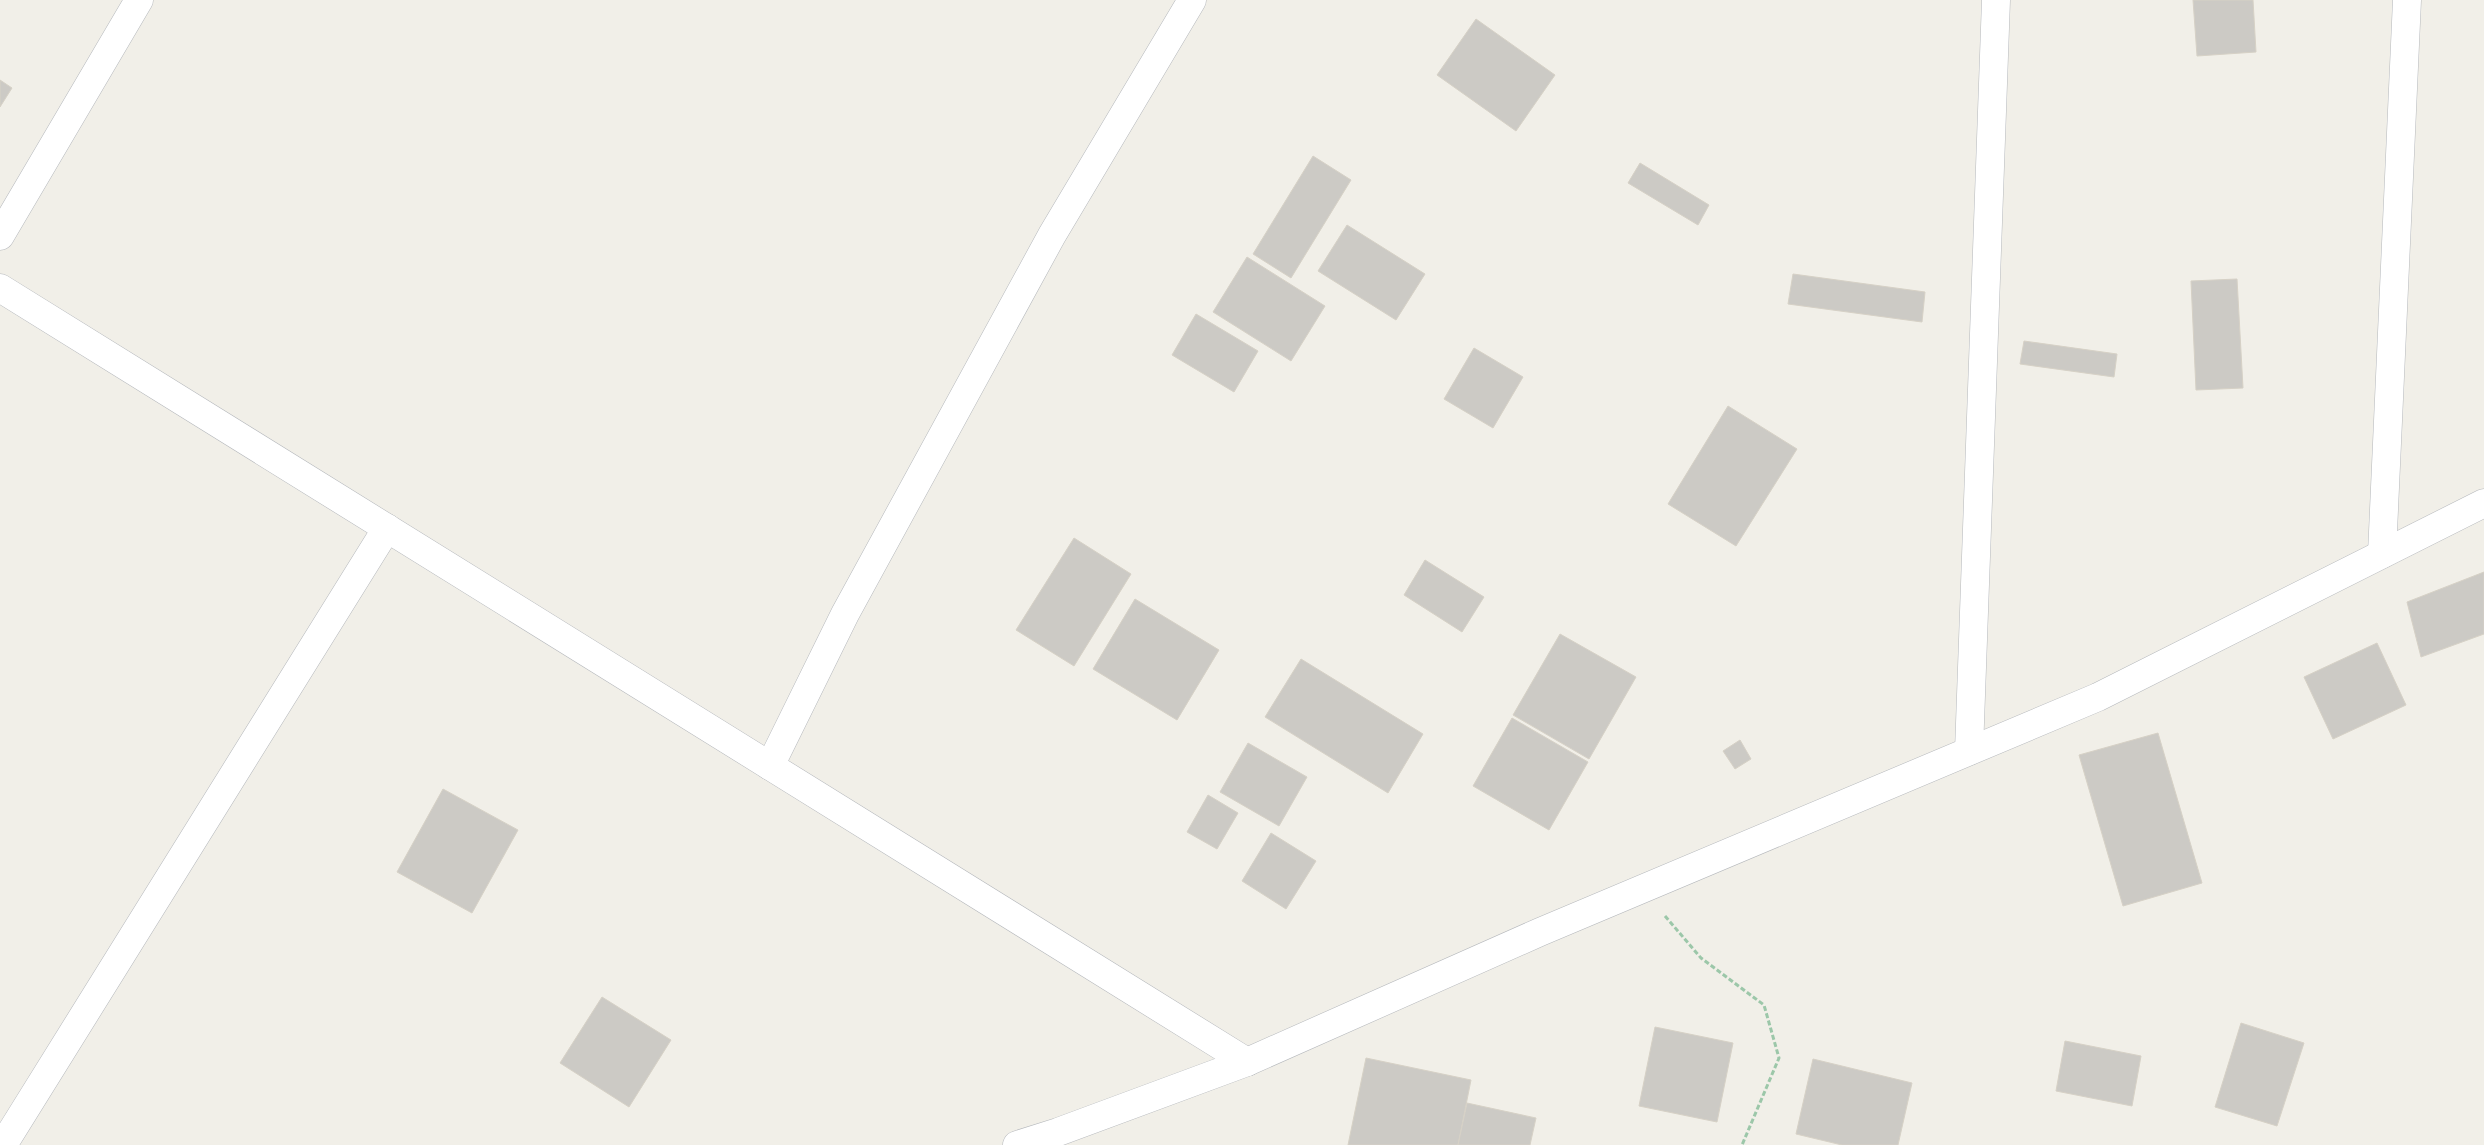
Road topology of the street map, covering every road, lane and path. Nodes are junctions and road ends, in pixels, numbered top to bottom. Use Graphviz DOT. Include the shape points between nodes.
graph roads {
  1 [pos="139,0"];
  2 [pos="1192,0"];
  3 [pos="1996,0"];
  4 [pos="2407,0"];
  5 [pos="0,236"];
  6 [pos="0,288"];
  7 [pos="2484,503"];
  8 [pos="387,528"];
  9 [pos="2382,554"];
  10 [pos="1969,751"];
  11 [pos="770,766"];
  12 [pos="1642,890"];
  13 [pos="1246,1062"];
  14 [pos="2,1145"];
  15 [pos="1017,1145"];
  16 [pos="1742,1145"];
  1 -- 5 [label="street"];
  2 -- 11 [label="street" via="1052,235 845,614"];
  3 -- 10 [label="street"];
  4 -- 9 [label="street"];
  6 -- 8 [label="street"];
  7 -- 9 [label="street"];
  8 -- 11 [label="street"];
  8 -- 14 [label="street"];
  9 -- 10 [label="street" via="2098,697"];
  10 -- 12 [label="street"];
  11 -- 13 [label="street"];
  12 -- 13 [label="street"];
  12 -- 16 [label="path" via="1701,958 1764,1005 1779,1058"];
  13 -- 15 [label="street"];
}
